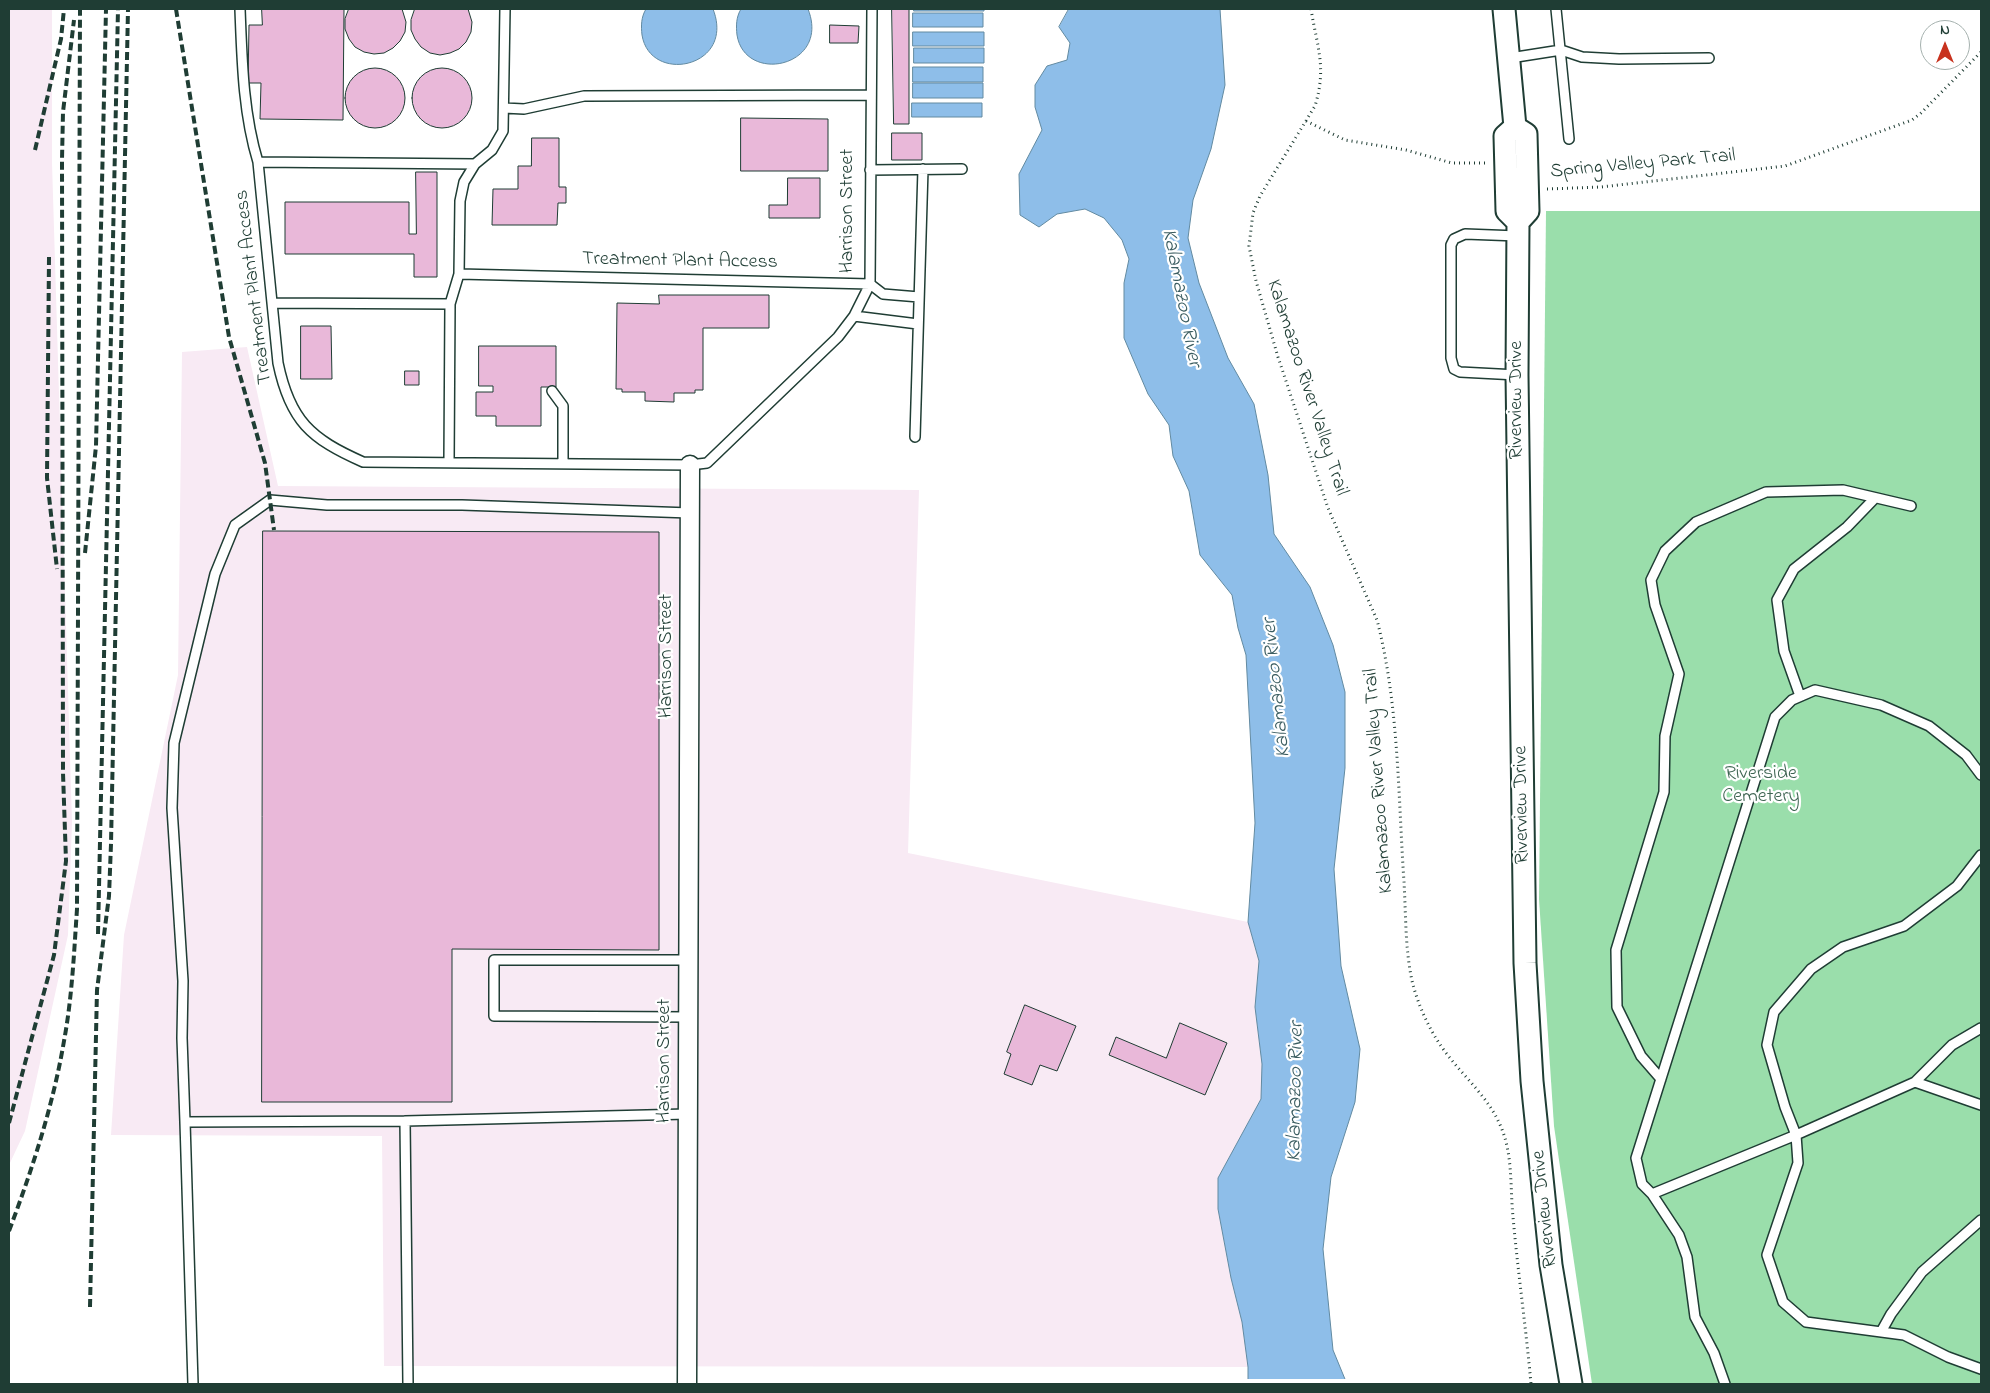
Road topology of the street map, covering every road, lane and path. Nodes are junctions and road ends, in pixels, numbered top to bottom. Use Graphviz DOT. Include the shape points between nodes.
graph roads {
  1 [pos="240,9"];
  2 [pos="505,9"];
  3 [pos="872,9"];
  4 [pos="1311,9"];
  5 [pos="1504,9"];
  6 [pos="1556,9"];
  7 [pos="1561,50"];
  8 [pos="1981,52"];
  9 [pos="1510,58"];
  10 [pos="1709,58"];
  11 [pos="870,96"];
  12 [pos="504,108"];
  13 [pos="1306,121"];
  14 [pos="1515,127"];
  15 [pos="1569,139"];
  16 [pos="258,162"];
  17 [pos="1506,162"];
  18 [pos="475,164"];
  19 [pos="962,168"];
  20 [pos="923,169"];
  21 [pos="870,170"];
  22 [pos="1528,189"];
  23 [pos="1518,229"];
  24 [pos="459,274"];
  25 [pos="870,284"];
  26 [pos="919,297"];
  27 [pos="272,302"];
  28 [pos="450,304"];
  29 [pos="854,316"];
  30 [pos="918,324"];
  31 [pos="1517,375"];
  32 [pos="552,391"];
  33 [pos="915,437"];
  34 [pos="450,462"];
  35 [pos="563,463"];
  36 [pos="690,465"];
  37 [pos="1875,498"];
  38 [pos="1911,506"];
  39 [pos="690,512"];
  40 [pos="1800,696"];
  41 [pos="1981,775"];
  42 [pos="1981,855"];
  43 [pos="688,960"];
  44 [pos="688,1017"];
  45 [pos="1981,1028"];
  46 [pos="1661,1079"];
  47 [pos="1915,1082"];
  48 [pos="1981,1105"];
  49 [pos="687,1114"];
  50 [pos="405,1121"];
  51 [pos="185,1122"];
  52 [pos="1796,1135"];
  53 [pos="1652,1194"];
  54 [pos="1981,1220"];
  55 [pos="1881,1332"];
  56 [pos="1981,1368"];
  57 [pos="192,1384"];
  58 [pos="408,1384"];
  59 [pos="687,1384"];
  60 [pos="1530,1384"];
  61 [pos="1571,1384"];
  62 [pos="1725,1384"];
  1 -- 16 [label="lane, Treatment Plant Access" via="244,92"];
  2 -- 12 [label="lane"];
  3 -- 11 [label="lane, Harrison Street"];
  4 -- 13 [label="path, Kalamazoo River Valley Trail" via="1321,74 1315,106"];
  5 -- 9 [label="street, Riverview Drive"];
  6 -- 7 [label="lane"];
  7 -- 9 [label="lane"];
  7 -- 10 [label="lane" via="1582,57"];
  7 -- 15 [label="lane"];
  8 -- 22 [label="path, Spring Valley Park Trail" via="1912,120 1785,166 1601,187"];
  9 -- 14 [label="street, Riverview Drive"];
  11 -- 12 [label="lane" via="584,96 524,109"];
  11 -- 21 [label="lane, Harrison Street"];
  12 -- 18 [label="lane" via="504,131 492,150"];
  13 -- 17 [label="path" via="1345,140 1406,150 1452,163"];
  13 -- 60 [label="path, Kalamazoo River Valley Trail" via="1253,213 1250,231 1252,264 1278,357 1328,508 1377,620 1382,639 1393,702 1407,941 1414,985 1424,1016 1438,1042 1489,1105 1505,1138"];
  14 -- 17 [label="street, Riverview Drive" via="1505,136"];
  14 -- 22 [label="street, Riverview Drive" via="1526,134"];
  16 -- 18 [label="lane, Treatment Plant Access"];
  16 -- 27 [label="lane, Treatment Plant Access"];
  17 -- 23 [label="street, Riverview Drive" via="1507,212"];
  18 -- 24 [label="lane" via="464,182 460,201"];
  19 -- 20 [label="lane"];
  20 -- 21 [label="lane"];
  20 -- 26 [label="lane"];
  21 -- 25 [label="lane, Harrison Street"];
  22 -- 23 [label="street, Riverview Drive" via="1528,211"];
  23 -- 31 [label="street, Riverview Drive"];
  23 -- 31 [label="lane" via="1459,235 1454,239 1451,245 1450,358 1454,370 1460,372"];
  24 -- 25 [label="lane, Treatment Plant Access"];
  24 -- 28 [label="lane"];
  25 -- 26 [label="lane" via="883,294"];
  25 -- 29 [label="lane, Harrison Street"];
  26 -- 30 [label="lane"];
  27 -- 28 [label="lane"];
  27 -- 34 [label="lane, Treatment Plant Access" via="283,387 296,414 314,435 334,450 363,462"];
  28 -- 34 [label="lane"];
  29 -- 30 [label="lane"];
  29 -- 36 [label="lane, Harrison Street" via="838,337 707,463"];
  30 -- 33 [label="lane"];
  31 -- 61 [label="street, Riverview Drive" via="1526,972 1532,1081 1551,1265"];
  32 -- 35 [label="lane" via="563,406"];
  34 -- 35 [label="lane, Treatment Plant Access"];
  35 -- 36 [label="lane, Treatment Plant Access"];
  36 -- 39 [label="street, Harrison Street"];
  37 -- 38 [label="lane"];
  37 -- 40 [label="lane" via="1847,527 1794,569 1777,600 1784,651"];
  37 -- 46 [label="lane" via="1843,490 1766,492 1696,522 1664,551 1651,580 1655,605 1678,674 1665,736 1664,792 1616,950 1617,1007 1641,1056"];
  39 -- 43 [label="street, Harrison Street"];
  39 -- 51 [label="lane" via="462,505 327,505 270,500 236,525 215,574 174,743 172,808 184,981"];
  40 -- 41 [label="lane" via="1815,690 1845,696 1880,705 1929,726 1966,756"];
  40 -- 46 [label="lane" via="1775,717"];
  42 -- 52 [label="lane" via="1957,886 1904,926 1843,947 1811,969 1774,1012 1767,1045"];
  43 -- 44 [label="street, Harrison Street"];
  43 -- 44 [label="lane" via="494,960 494,1016"];
  44 -- 49 [label="street, Harrison Street"];
  45 -- 47 [label="lane" via="1952,1045"];
  46 -- 53 [label="lane" via="1636,1158 1642,1184"];
  47 -- 48 [label="lane"];
  47 -- 52 [label="lane"];
  49 -- 50 [label="lane"];
  49 -- 59 [label="street, Harrison Street"];
  50 -- 51 [label="lane"];
  50 -- 58 [label="lane"];
  51 -- 57 [label="lane"];
  52 -- 53 [label="lane"];
  52 -- 55 [label="lane" via="1798,1163 1767,1255 1783,1302 1806,1322"];
  53 -- 62 [label="lane" via="1680,1235 1687,1258 1695,1317 1714,1353"];
  54 -- 55 [label="lane" via="1922,1272"];
  55 -- 56 [label="lane" via="1904,1335 1948,1357"];
}
